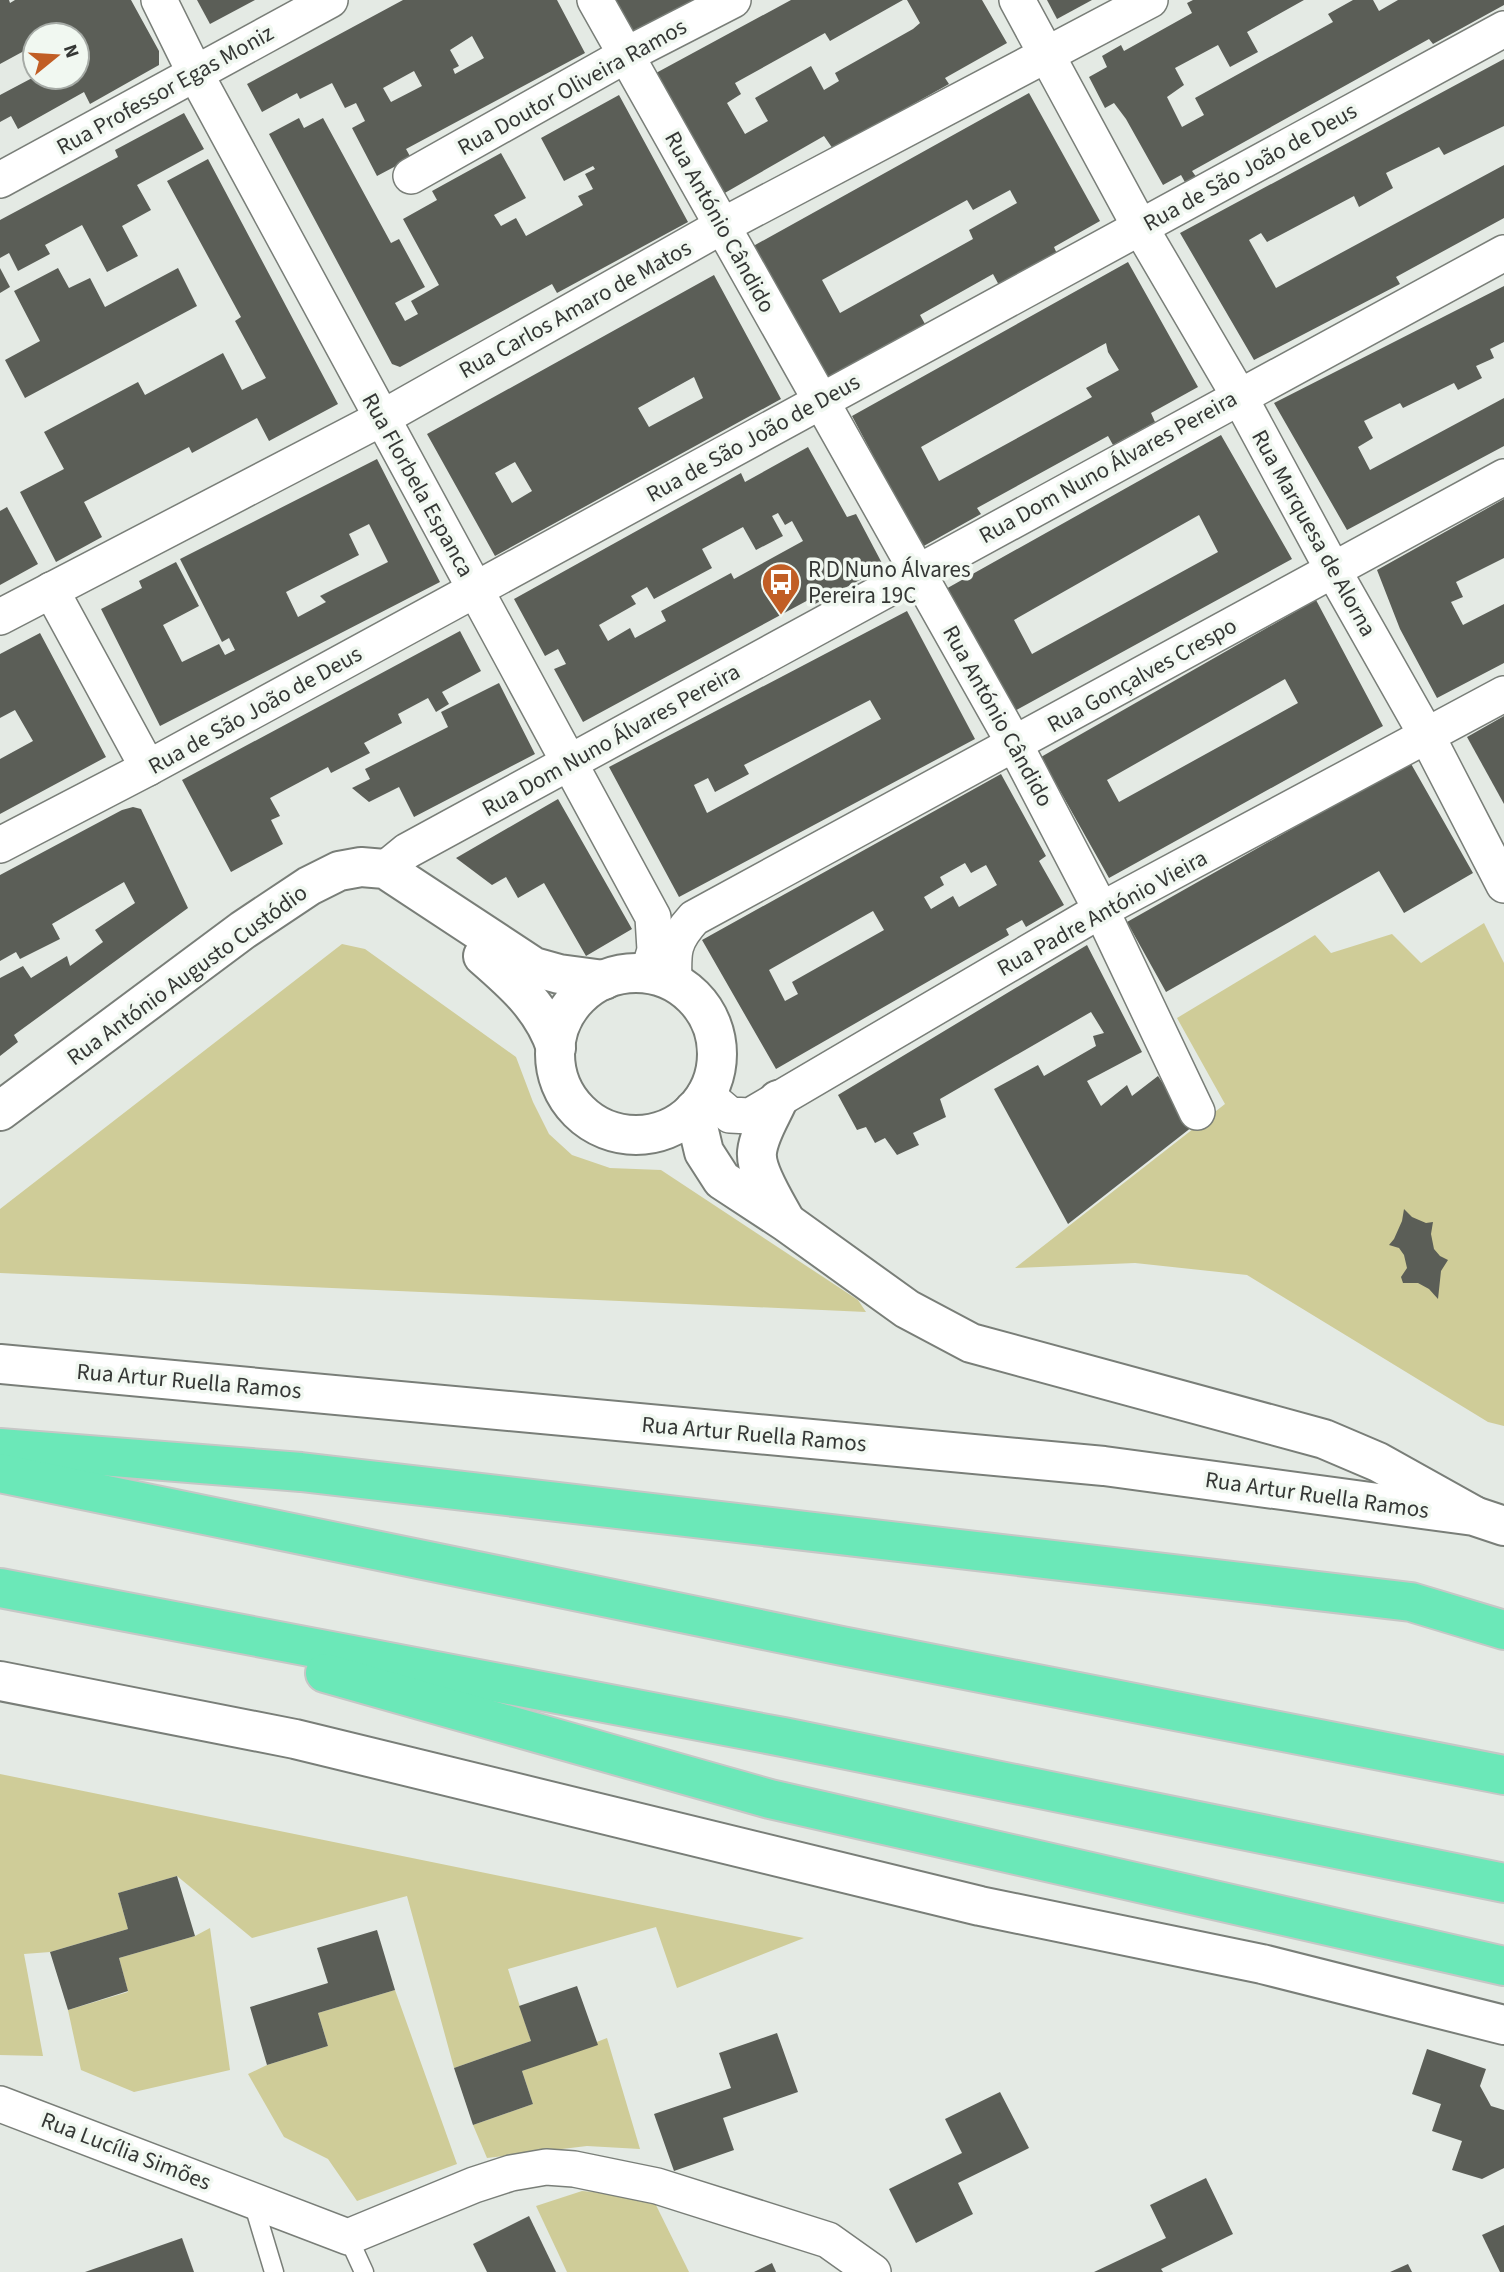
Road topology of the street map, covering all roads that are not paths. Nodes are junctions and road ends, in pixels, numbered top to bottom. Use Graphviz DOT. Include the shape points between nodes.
graph roads {
  1 [pos="159,0"];
  2 [pos="330,0"];
  3 [pos="596,0"];
  4 [pos="733,0"];
  5 [pos="1017,0"];
  6 [pos="1150,0"];
  7 [pos="1504,29"];
  8 [pos="626,55"];
  9 [pos="1047,56"];
  10 [pos="195,73"];
  11 [pos="411,176"];
  12 [pos="0,180"];
  13 [pos="722,226"];
  14 [pos="1140,227"];
  15 [pos="1504,253"];
  16 [pos="1239,396"];
  17 [pos="820,401"];
  18 [pos="382,418"];
  19 [pos="1504,477"];
  20 [pos="1334,570"];
  21 [pos="919,571"];
  22 [pos="51,590"];
  23 [pos="475,590"];
  24 [pos="0,617"];
  25 [pos="1504,694"];
  26 [pos="1427,736"];
  27 [pos="1015,745"];
  28 [pos="569,763"];
  29 [pos="148,768"];
  30 [pos="0,845"];
  31 [pos="385,869"];
  32 [pos="1504,885"];
  33 [pos="1101,910"];
  34 [pos="661,978"];
  35 [pos="604,980"];
  36 [pos="556,1048"];
  37 [pos="778,1100"];
  38 [pos="700,1102"];
  39 [pos="0,1111"];
  40 [pos="1197,1112"];
  41 [pos="786,1222"];
  42 [pos="0,1364"];
  43 [pos="0,1448"];
  44 [pos="0,1473"];
  45 [pos="1489,1521"];
  46 [pos="0,1588"];
  47 [pos="81,1604"];
  48 [pos="1504,1630"];
  49 [pos="0,1681"];
  50 [pos="1504,1775"];
  51 [pos="1504,1883"];
  52 [pos="1504,1966"];
  53 [pos="1504,2025"];
  54 [pos="0,2104"];
  55 [pos="252,2199"];
  56 [pos="348,2237"];
  57 [pos="275,2272"];
  58 [pos="364,2272"];
  59 [pos="873,2272"];
  1 -- 10 [label="street, Rua Florbela Espanca"];
  2 -- 10 [label="street, Rua Professor Egas Moniz"];
  3 -- 8 [label="street, Rua António Cândido"];
  4 -- 8 [label="street, Rua Doutor Oliveira Ramos"];
  5 -- 9 [label="street, Rua Marquesa de Alorna"];
  6 -- 9 [label="street, Rua Carlos Amaro de Matos"];
  7 -- 14 [label="street, Rua de São João de Deus"];
  8 -- 11 [label="street, Rua Doutor Oliveira Ramos"];
  8 -- 13 [label="street, Rua António Cândido"];
  9 -- 13 [label="street, Rua Carlos Amaro de Matos"];
  9 -- 14 [label="street, Rua Marquesa de Alorna"];
  10 -- 12 [label="street, Rua Professor Egas Moniz"];
  10 -- 18 [label="street, Rua Florbela Espanca"];
  13 -- 17 [label="street, Rua António Cândido"];
  13 -- 18 [label="street, Rua Carlos Amaro de Matos"];
  14 -- 16 [label="street, Rua Marquesa de Alorna"];
  14 -- 17 [label="street, Rua de São João de Deus"];
  15 -- 16 [label="street, Rua Dom Nuno Álvares Pereira"];
  16 -- 20 [label="street, Rua Marquesa de Alorna"];
  16 -- 21 [label="street, Rua Dom Nuno Álvares Pereira"];
  17 -- 21 [label="street, Rua António Cândido"];
  17 -- 23 [label="street, Rua de São João de Deus"];
  18 -- 22 [label="street, Rua Carlos Amaro de Matos"];
  18 -- 23 [label="street, Rua Florbela Espanca"];
  19 -- 20 [label="street, Rua Gonçalves Crespo"];
  20 -- 26 [label="street, Rua Marquesa de Alorna"];
  20 -- 27 [label="street, Rua Gonçalves Crespo"];
  21 -- 27 [label="street, Rua António Cândido"];
  21 -- 28 [label="street, Rua Dom Nuno Álvares Pereira"];
  22 -- 24 [label="street, Rua Carlos Amaro de Matos"];
  22 -- 29 [label="street"];
  23 -- 28 [label="street, Rua Florbela Espanca"];
  23 -- 29 [label="street, Rua de São João de Deus"];
  25 -- 26 [label="street, Rua Padre António Vieira"];
  26 -- 32 [label="street, Rua Marquesa de Alorna"];
  26 -- 33 [label="street, Rua Padre António Vieira"];
  27 -- 33 [label="street, Rua António Cândido"];
  27 -- 34 [label="street, Rua Gonçalves Crespo" via="694,918 681,933"];
  28 -- 31 [label="street, Rua Dom Nuno Álvares Pereira" via="407,851"];
  28 -- 34 [label="street, Rua Florbela Espanca" via="653,917"];
  29 -- 30 [label="street, Rua de São João de Deus"];
  31 -- 35 [label="main road" via="534,967"];
  31 -- 36 [label="main road" via="528,998"];
  31 -- 39 [label="main road, Rua António Augusto Custódio" via="339,871 309,886"];
  33 -- 37 [label="street, Rua Padre António Vieira"];
  33 -- 40 [label="street, Rua António Cândido"];
  34 -- 35 [label="main road" via="636,972"];
  34 -- 38 [label="main road" via="685,989 703,1007 714,1031 717,1057 712,1083"];
  35 -- 36 [label="main road" via="587,988 569,1007"];
  36 -- 38 [label="main road" via="562,1087 578,1110 600,1126 626,1134 653,1134 679,1123"];
  37 -- 38 [label="street, Rua Padre António Vieira" via="750,1116 730,1115"];
  37 -- 41 [label="main road" via="762,1133 757,1160"];
  38 -- 41 [label="main road" via="704,1152 722,1180"];
  41 -- 45 [label="main road" via="907,1309 971,1343 1324,1439"];
  42 -- 45 [label="main road, Rua Artur Ruella Ramos" via="1104,1466"];
  43 -- 48 [label="highway" via="301,1472 1397,1600"];
  44 -- 50 [label="highway" via="842,1646"];
  46 -- 47 [label="highway"];
  47 -- 51 [label="highway" via="783,1737"];
  47 -- 52 [label="highway" via="769,1799"];
  49 -- 53 [label="main road" via="295,1739 980,1906 1262,1964"];
  54 -- 55 [label="street, Rua Lucília Simões"];
  55 -- 56 [label="street, Rua Lucília Simões"];
  55 -- 57 [label="lane"];
  56 -- 58 [label="lane"];
  56 -- 59 [label="street" via="474,2185 546,2167 657,2186 828,2240"];
}
